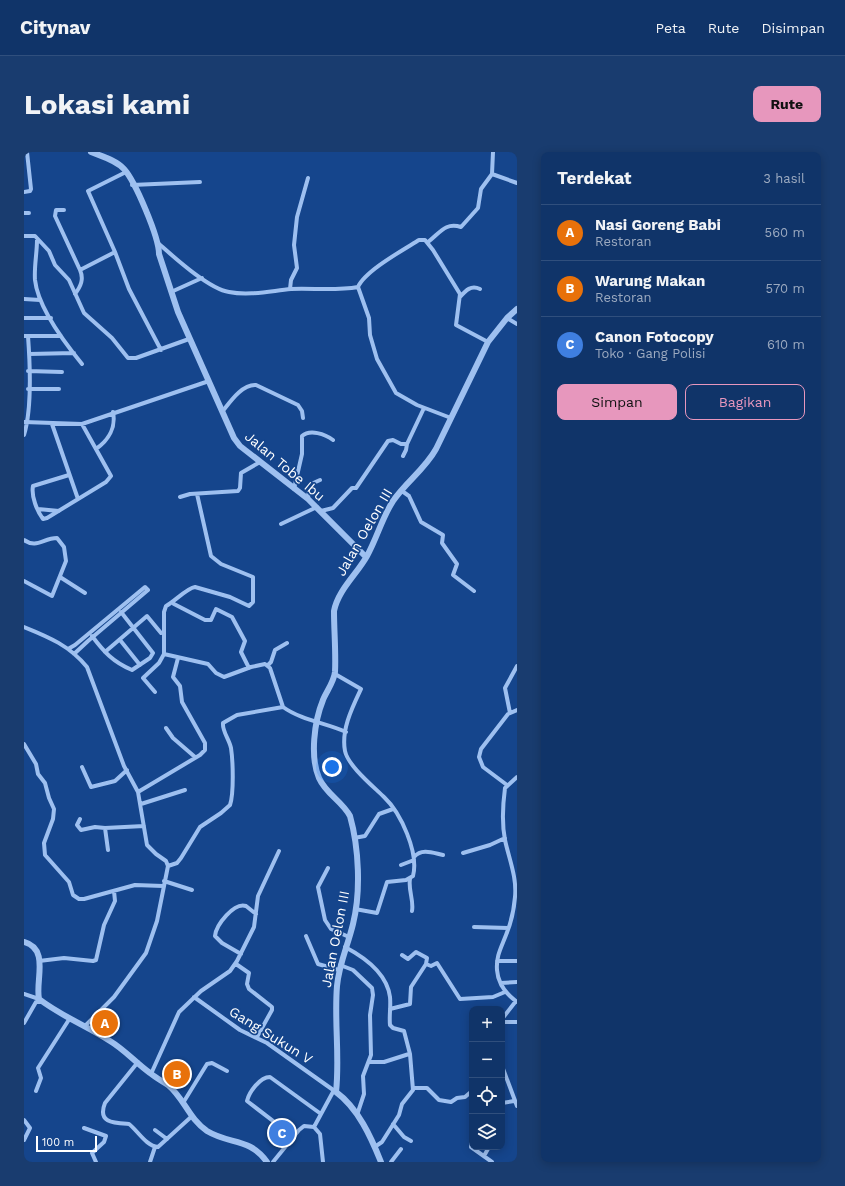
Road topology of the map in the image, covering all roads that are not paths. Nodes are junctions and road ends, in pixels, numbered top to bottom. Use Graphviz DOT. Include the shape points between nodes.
graph roads {
  1 [pos="26,152"];
  2 [pos="91,152"];
  3 [pos="493,152"];
  4 [pos="126,172"];
  5 [pos="492,174"];
  6 [pos="308,178"];
  7 [pos="200,182"];
  8 [pos="517,183"];
  9 [pos="132,185"];
  10 [pos="24,192"];
  11 [pos="64,210"];
  12 [pos="24,236"];
  13 [pos="37,240"];
  14 [pos="428,242"];
  15 [pos="159,244"];
  16 [pos="115,252"];
  17 [pos="80,270"];
  18 [pos="202,278"];
  19 [pos="358,287"];
  20 [pos="290,289"];
  21 [pos="480,289"];
  22 [pos="171,292"];
  23 [pos="75,294"];
  24 [pos="460,297"];
  25 [pos="24,299"];
  26 [pos="40,300"];
  27 [pos="517,309"];
  28 [pos="24,318"];
  29 [pos="51,318"];
  30 [pos="507,318"];
  31 [pos="517,324"];
  32 [pos="26,336"];
  33 [pos="61,336"];
  34 [pos="189,338"];
  35 [pos="488,342"];
  36 [pos="161,350"];
  37 [pos="29,354"];
  38 [pos="74,354"];
  39 [pos="82,364"];
  40 [pos="28,371"];
  41 [pos="62,372"];
  42 [pos="209,381"];
  43 [pos="59,389"];
  44 [pos="28,390"];
  45 [pos="424,408"];
  46 [pos="113,412"];
  47 [pos="222,412"];
  48 [pos="303,418"];
  49 [pos="452,418"];
  50 [pos="25,422"];
  51 [pos="52,424"];
  52 [pos="82,424"];
  53 [pos="24,434"];
  54 [pos="333,440"];
  55 [pos="407,444"];
  56 [pos="96,449"];
  57 [pos="402,456"];
  58 [pos="260,462"];
  59 [pos="69,475"];
  60 [pos="320,480"];
  61 [pos="294,489"];
  62 [pos="402,491"];
  63 [pos="197,494"];
  64 [pos="180,497"];
  65 [pos="78,499"];
  66 [pos="308,499"];
  67 [pos="38,509"];
  68 [pos="319,509"];
  69 [pos="59,511"];
  70 [pos="281,524"];
  71 [pos="24,540"];
  72 [pos="366,557"];
  73 [pos="60,577"];
  74 [pos="24,581"];
  75 [pos="474,591"];
  76 [pos="85,593"];
  77 [pos="174,604"];
  78 [pos="120,610"];
  79 [pos="24,627"];
  80 [pos="134,628"];
  81 [pos="89,633"];
  82 [pos="162,633"];
  83 [pos="92,637"];
  84 [pos="120,640"];
  85 [pos="287,643"];
  86 [pos="68,648"];
  87 [pos="105,652"];
  88 [pos="74,654"];
  89 [pos="164,654"];
  90 [pos="178,658"];
  91 [pos="140,665"];
  92 [pos="268,665"];
  93 [pos="250,668"];
  94 [pos="516,669"];
  95 [pos="335,674"];
  96 [pos="155,692"];
  97 [pos="283,707"];
  98 [pos="517,710"];
  99 [pos="510,712"];
  100 [pos="318,722"];
  101 [pos="166,728"];
  102 [pos="346,732"];
  103 [pos="24,744"];
  104 [pos="195,757"];
  105 [pos="82,767"];
  106 [pos="127,770"];
  107 [pos="517,777"];
  108 [pos="507,785"];
  109 [pos="185,790"];
  110 [pos="138,792"];
  111 [pos="141,804"];
  112 [pos="393,809"];
  113 [pos="80,819"];
  114 [pos="144,826"];
  115 [pos="105,828"];
  116 [pos="354,838"];
  117 [pos="505,838"];
  118 [pos="108,850"];
  119 [pos="279,851"];
  120 [pos="463,853"];
  121 [pos="443,855"];
  122 [pos="414,858"];
  123 [pos="401,865"];
  124 [pos="168,866"];
  125 [pos="328,868"];
  126 [pos="515,869"];
  127 [pos="410,879"];
  128 [pos="164,881"];
  129 [pos="163,886"];
  130 [pos="192,890"];
  131 [pos="114,891"];
  132 [pos="516,897"];
  133 [pos="515,908"];
  134 [pos="355,909"];
  135 [pos="412,911"];
  136 [pos="256,914"];
  137 [pos="474,927"];
  138 [pos="508,928"];
  139 [pos="306,936"];
  140 [pos="349,936"];
  141 [pos="24,942"];
  142 [pos="346,947"];
  143 [pos="241,954"];
  144 [pos="402,955"];
  145 [pos="40,961"];
  146 [pos="497,961"];
  147 [pos="517,961"];
  148 [pos="236,964"];
  149 [pos="426,964"];
  150 [pos="340,968"];
  151 [pos="517,982"];
  152 [pos="501,983"];
  153 [pos="505,992"];
  154 [pos="24,994"];
  155 [pos="194,997"];
  156 [pos="41,1000"];
  157 [pos="516,1002"];
  158 [pos="390,1009"];
  159 [pos="505,1017"];
  160 [pos="70,1018"];
  161 [pos="505,1021"];
  162 [pos="517,1022"];
  163 [pos="24,1023"];
  164 [pos="85,1026"];
  165 [pos="257,1037"];
  166 [pos="409,1054"];
  167 [pos="138,1062"];
  168 [pos="369,1062"];
  169 [pos="227,1071"];
  170 [pos="151,1074"];
  171 [pos="505,1075"];
  172 [pos="413,1088"];
  173 [pos="36,1090"];
  174 [pos="335,1091"];
  175 [pos="469,1094"];
  176 [pos="514,1101"];
  177 [pos="505,1102"];
  178 [pos="183,1103"];
  179 [pos="517,1106"];
  180 [pos="321,1114"];
  181 [pos="357,1116"];
  182 [pos="191,1117"];
  183 [pos="24,1120"];
  184 [pos="393,1124"];
  185 [pos="314,1127"];
  186 [pos="84,1128"];
  187 [pos="155,1130"];
  188 [pos="400,1133"];
  189 [pos="294,1137"];
  190 [pos="167,1139"];
  191 [pos="24,1140"];
  192 [pos="398,1140"];
  193 [pos="411,1140"];
  194 [pos="376,1146"];
  195 [pos="155,1147"];
  196 [pos="401,1149"];
  197 [pos="475,1150"];
  198 [pos="487,1150"];
  199 [pos="484,1156"];
  200 [pos="96,1162"];
  201 [pos="150,1162"];
  202 [pos="267,1162"];
  203 [pos="272,1162"];
  204 [pos="323,1162"];
  205 [pos="381,1162"];
  206 [pos="391,1162"];
  207 [pos="492,1162"];
  1 -- 10 [label="street" via="31,190"];
  2 -- 4 [label="street" via="116,163"];
  3 -- 5 [label="street"];
  4 -- 9 [label="street, Jalan Tobe Ibu"];
  4 -- 16 [label="street" via="88,192"];
  5 -- 8 [label="street"];
  5 -- 14 [label="street" via="482,187 476,212 461,227 448,225"];
  6 -- 20 [label="street" via="299,209 294,245 297,268"];
  7 -- 9 [label="street"];
  9 -- 15 [label="street, Jalan Tobe Ibu"];
  11 -- 17 [label="street" via="56,210 55,216"];
  12 -- 13 [label="street" via="35,236"];
  13 -- 23 [label="street" via="49,251 53,263 69,280"];
  13 -- 26 [label="street" via="35,280"];
  14 -- 19 [label="street" via="419,240 367,274"];
  14 -- 24 [label="street"];
  15 -- 18 [label="street" via="175,260"];
  15 -- 22 [label="street, Jalan Tobe Ibu" via="159,254"];
  16 -- 17 [label="street"];
  16 -- 36 [label="street" via="130,289"];
  17 -- 23 [label="street" via="82,278"];
  18 -- 20 [label="street" via="232,293"];
  18 -- 22 [label="street"];
  19 -- 20 [label="street"];
  19 -- 45 [label="street" via="379,363 399,396"];
  21 -- 24 [label="street" via="466,289"];
  22 -- 34 [label="street, Jalan Tobe Ibu"];
  23 -- 36 [label="street" via="86,316 112,338 128,358"];
  24 -- 35 [label="street" via="456,324"];
  25 -- 26 [label="street"];
  26 -- 29 [label="street"];
  27 -- 30 [label="street, Jalan Oelon III"];
  28 -- 29 [label="street"];
  29 -- 33 [label="street"];
  30 -- 31 [label="street"];
  30 -- 35 [label="street, Jalan Oelon III"];
  32 -- 33 [label="street"];
  32 -- 37 [label="street"];
  33 -- 38 [label="street"];
  34 -- 36 [label="street"];
  34 -- 42 [label="street, Jalan Tobe Ibu"];
  35 -- 49 [label="street, Jalan Oelon III"];
  37 -- 38 [label="street"];
  37 -- 40 [label="street"];
  38 -- 39 [label="street"];
  40 -- 41 [label="street"];
  40 -- 44 [label="street"];
  42 -- 46 [label="street"];
  42 -- 47 [label="street, Jalan Tobe Ibu"];
  43 -- 44 [label="street"];
  44 -- 50 [label="street"];
  45 -- 49 [label="street"];
  45 -- 55 [label="street"];
  46 -- 52 [label="street"];
  46 -- 56 [label="street" via="115,420 112,430"];
  47 -- 48 [label="street" via="240,393 252,385 298,405"];
  47 -- 58 [label="street, Jalan Tobe Ibu" via="240,446"];
  49 -- 62 [label="street, Jalan Oelon III" via="430,459"];
  50 -- 51 [label="street"];
  50 -- 53 [label="street"];
  51 -- 52 [label="street"];
  51 -- 59 [label="street"];
  52 -- 56 [label="street"];
  54 -- 61 [label="street" via="314,433 302,436 302,454"];
  55 -- 57 [label="street"];
  55 -- 68 [label="street" via="390,440 357,488 351,488 346,492 333,508"];
  56 -- 65 [label="street" via="110,476 106,482"];
  58 -- 61 [label="street, Jalan Tobe Ibu"];
  58 -- 63 [label="street" via="241,474 238,491"];
  59 -- 65 [label="street"];
  59 -- 67 [label="street" via="33,486"];
  60 -- 66 [label="street" via="309,485"];
  61 -- 66 [label="street, Jalan Tobe Ibu"];
  62 -- 72 [label="street, Jalan Oelon III" via="385,514"];
  62 -- 75 [label="street" via="409,496 421,522 443,535 442,543 457,564 453,575"];
  63 -- 64 [label="street"];
  63 -- 77 [label="street" via="212,556 220,564 253,576 253,602 249,606 230,597 195,587"];
  65 -- 69 [label="street"];
  66 -- 68 [label="street, Jalan Tobe Ibu"];
  67 -- 69 [label="street"];
  67 -- 69 [label="street" via="45,519"];
  68 -- 70 [label="street"];
  68 -- 72 [label="street, Jalan Tobe Ibu"];
  71 -- 73 [label="street" via="30,544 37,544 52,538 59,539 66,558"];
  72 -- 95 [label="street, Jalan Oelon III" via="334,606"];
  73 -- 74 [label="street" via="52,596"];
  73 -- 76 [label="street"];
  77 -- 89 [label="street" via="166,606 164,612"];
  77 -- 93 [label="street" via="206,620 211,620 216,609 232,617 245,641 242,652"];
  78 -- 78 [label="street" via="148,590 148,588 145,587"];
  78 -- 80 [label="street"];
  78 -- 81 [label="street"];
  78 -- 83 [label="street"];
  79 -- 86 [label="street" via="57,640"];
  80 -- 82 [label="street" via="147,616"];
  80 -- 84 [label="street"];
  80 -- 91 [label="street" via="153,653"];
  81 -- 83 [label="street"];
  81 -- 86 [label="street"];
  83 -- 87 [label="street"];
  83 -- 88 [label="street"];
  84 -- 87 [label="street"];
  84 -- 91 [label="street"];
  85 -- 92 [label="street" via="275,650"];
  86 -- 88 [label="street"];
  87 -- 91 [label="street" via="110,658 132,670"];
  88 -- 106 [label="street" via="90,672"];
  89 -- 90 [label="street"];
  89 -- 96 [label="street" via="159,663 143,678"];
  90 -- 93 [label="street" via="208,664 224,677"];
  90 -- 104 [label="street" via="173,677 180,686 182,702 206,747"];
  92 -- 93 [label="street" via="261,664"];
  92 -- 97 [label="street"];
  94 -- 99 [label="street" via="505,688"];
  95 -- 100 [label="street, Jalan Oelon III" via="323,700"];
  95 -- 102 [label="street" via="361,689 350,712"];
  97 -- 100 [label="street"];
  97 -- 124 [label="street" via="237,715 224,723 231,747 230,805 200,827 177,863"];
  98 -- 99 [label="street"];
  99 -- 108 [label="street" via="481,749 479,757 483,767"];
  100 -- 102 [label="street"];
  100 -- 116 [label="street, Jalan Oelon III" via="314,751 318,777 348,812"];
  101 -- 104 [label="street" via="172,738"];
  102 -- 112 [label="street" via="346,755"];
  103 -- 131 [label="street" via="45,783 54,809 44,846 47,858 64,876 74,895 79,899"];
  104 -- 110 [label="street"];
  105 -- 106 [label="street" via="91,787 115,781"];
  106 -- 110 [label="street"];
  107 -- 108 [label="street"];
  108 -- 117 [label="street"];
  109 -- 111 [label="street"];
  110 -- 111 [label="street"];
  111 -- 114 [label="street"];
  112 -- 116 [label="street" via="379,814 365,836"];
  112 -- 122 [label="street" via="404,828"];
  113 -- 115 [label="street" via="77,825 81,830 95,826"];
  114 -- 115 [label="street"];
  114 -- 124 [label="street" via="147,845 166,861"];
  115 -- 118 [label="street"];
  116 -- 134 [label="street, Jalan Oelon III" via="359,878"];
  117 -- 120 [label="street"];
  117 -- 126 [label="street"];
  119 -- 136 [label="street" via="258,896"];
  121 -- 122 [label="street" via="424,851 419,852"];
  122 -- 123 [label="street"];
  122 -- 127 [label="street" via="414,875"];
  124 -- 128 [label="street"];
  125 -- 140 [label="street" via="318,887 324,920 331,929"];
  126 -- 132 [label="street"];
  127 -- 134 [label="street" via="387,882 377,912"];
  127 -- 135 [label="street"];
  128 -- 129 [label="street"];
  128 -- 130 [label="street"];
  129 -- 131 [label="street" via="141,884"];
  129 -- 164 [label="street" via="157,921 146,953 114,997"];
  131 -- 145 [label="street" via="115,901 104,925 96,960 64,958"];
  132 -- 133 [label="street"];
  133 -- 138 [label="street"];
  134 -- 140 [label="street, Jalan Oelon III"];
  136 -- 143 [label="street" via="254,927"];
  136 -- 143 [label="street" via="246,906 240,905 223,918 215,932 218,940"];
  137 -- 138 [label="street"];
  138 -- 146 [label="street"];
  139 -- 150 [label="street" via="318,964"];
  140 -- 142 [label="street, Jalan Oelon III"];
  141 -- 145 [label="street" via="33,946"];
  142 -- 150 [label="street, Jalan Oelon III"];
  142 -- 158 [label="street" via="368,961 375,969 388,990"];
  143 -- 148 [label="street"];
  144 -- 149 [label="street" via="409,959 416,952 427,958"];
  145 -- 156 [label="street"];
  146 -- 147 [label="street"];
  146 -- 152 [label="street"];
  148 -- 155 [label="street" via="224,976"];
  148 -- 165 [label="street" via="249,973 249,989 272,1007"];
  149 -- 153 [label="street" via="431,966 437,963 460,999 497,997"];
  149 -- 158 [label="street" via="410,988 410,1004"];
  150 -- 168 [label="street" via="353,970 373,990"];
  150 -- 174 [label="street, Jalan Oelon III" via="337,993 338,1070"];
  151 -- 152 [label="street"];
  152 -- 153 [label="street"];
  153 -- 157 [label="street"];
  154 -- 156 [label="street"];
  155 -- 165 [label="street, Gang Sukun V" via="228,1022"];
  155 -- 170 [label="street" via="177,1015"];
  156 -- 160 [label="street"];
  156 -- 163 [label="street" via="36,1002"];
  157 -- 159 [label="street"];
  158 -- 166 [label="street" via="390,1026 404,1031"];
  160 -- 164 [label="street"];
  160 -- 173 [label="street" via="38,1068 41,1078"];
  161 -- 162 [label="street"];
  164 -- 167 [label="street"];
  165 -- 174 [label="street, Gang Sukun V"];
  166 -- 168 [label="street" via="384,1062"];
  166 -- 172 [label="street"];
  167 -- 170 [label="street"];
  167 -- 195 [label="street" via="105,1102 103,1114 113,1123 130,1125"];
  168 -- 181 [label="street" via="363,1076 364,1094"];
  169 -- 178 [label="street" via="212,1063 207,1064"];
  170 -- 178 [label="street" via="168,1085"];
  171 -- 176 [label="street"];
  172 -- 175 [label="street" via="427,1088 444,1102 451,1102"];
  172 -- 184 [label="street"];
  174 -- 180 [label="street"];
  174 -- 181 [label="street" via="349,1103"];
  176 -- 177 [label="street"];
  176 -- 179 [label="street"];
  178 -- 182 [label="street"];
  180 -- 185 [label="street"];
  180 -- 189 [label="street" via="270,1077 265,1078 253,1089 247,1101"];
  181 -- 194 [label="street"];
  182 -- 190 [label="street"];
  182 -- 202 [label="street" via="217,1136 250,1145"];
  183 -- 191 [label="street" via="30,1128"];
  184 -- 188 [label="street"];
  184 -- 194 [label="street" via="382,1142"];
  185 -- 189 [label="street" via="304,1126"];
  185 -- 204 [label="street" via="320,1134"];
  186 -- 200 [label="street" via="106,1136 104,1142 92,1152"];
  187 -- 190 [label="street"];
  188 -- 192 [label="street"];
  188 -- 193 [label="street"];
  189 -- 203 [label="street"];
  190 -- 195 [label="street" via="159,1147"];
  194 -- 205 [label="street"];
  195 -- 201 [label="street"];
  196 -- 206 [label="street"];
  197 -- 199 [label="street"];
  198 -- 199 [label="street"];
  199 -- 207 [label="street"];
}
